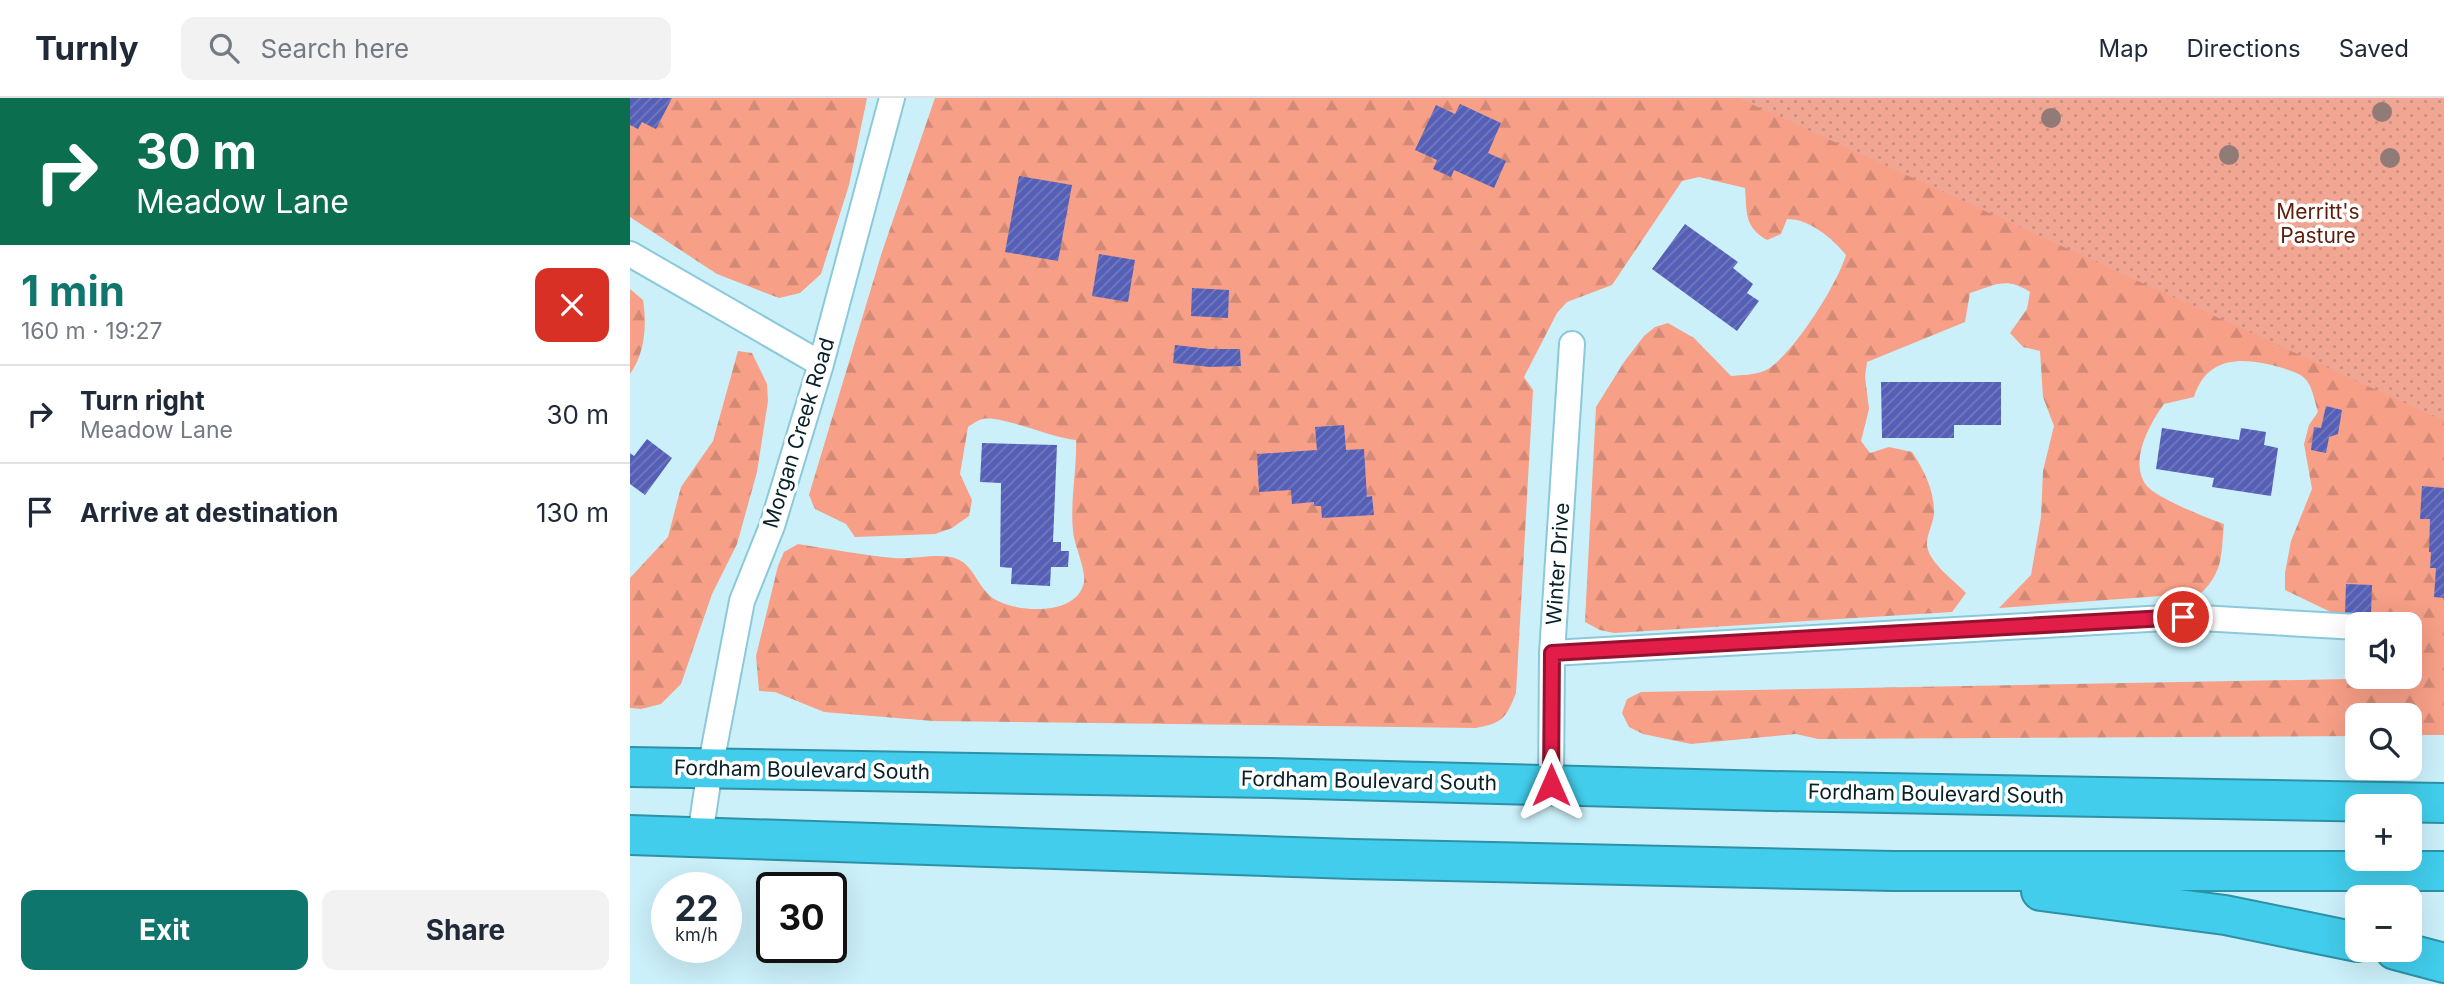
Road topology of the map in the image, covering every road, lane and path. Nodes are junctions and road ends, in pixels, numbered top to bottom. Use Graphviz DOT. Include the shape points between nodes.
graph roads {
  1 [pos="892,98"];
  2 [pos="630,254"];
  3 [pos="1572,344"];
  4 [pos="821,364"];
  5 [pos="2345,626"];
  6 [pos="1552,653"];
  7 [pos="630,767"];
  8 [pos="710,769"];
  9 [pos="1551,785"];
  10 [pos="2444,803"];
  11 [pos="630,835"];
  12 [pos="700,836"];
  13 [pos="1893,871"];
  14 [pos="2444,871"];
  15 [pos="2345,940"];
  16 [pos="2422,957"];
  17 [pos="2444,963"];
  1 -- 4 [label="street, Morgan Creek Road"];
  2 -- 4 [label="street"];
  3 -- 6 [label="street, Winter Drive"];
  4 -- 8 [label="street, Morgan Creek Road" via="772,526 742,601"];
  5 -- 6 [label="street" via="2183,617"];
  6 -- 9 [label="street, Winter Drive"];
  7 -- 8 [label="highway, Fordham Boulevard South"];
  8 -- 9 [label="highway, Fordham Boulevard South"];
  8 -- 12 [label="street, Morgan Creek Road"];
  9 -- 10 [label="highway, Fordham Boulevard South"];
  11 -- 12 [label="highway"];
  12 -- 13 [label="highway" via="1353,859"];
  13 -- 14 [label="highway"];
  13 -- 15 [label="highway" via="2225,915"];
  16 -- 17 [label="highway"];
}
